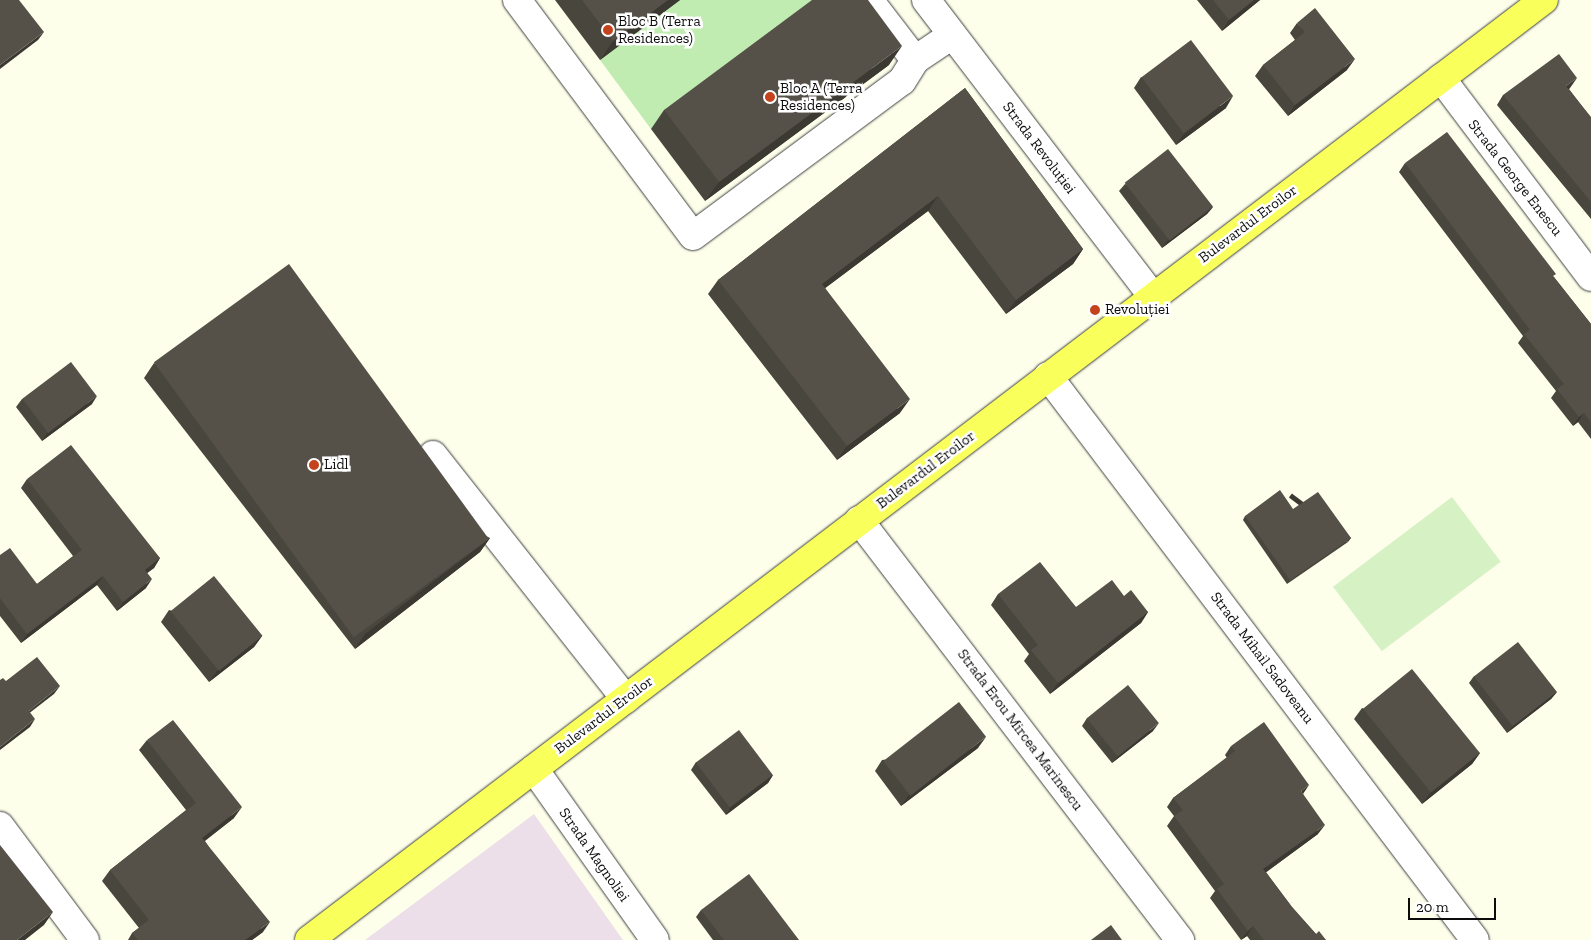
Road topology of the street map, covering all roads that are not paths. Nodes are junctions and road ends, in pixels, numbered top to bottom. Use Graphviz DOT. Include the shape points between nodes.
graph roads {
  1 [pos="517,0"];
  2 [pos="869,0"];
  3 [pos="926,0"];
  4 [pos="1544,0"];
  5 [pos="952,35"];
  6 [pos="916,60"];
  7 [pos="1441,78"];
  8 [pos="1591,277"];
  9 [pos="1153,297"];
  10 [pos="1048,376"];
  11 [pos="433,455"];
  12 [pos="860,520"];
  13 [pos="626,699"];
  14 [pos="534,769"];
  15 [pos="0,826"];
  16 [pos="85,940"];
  17 [pos="308,940"];
  18 [pos="655,940"];
  19 [pos="1180,940"];
  20 [pos="1475,940"];
  1 -- 6 [label="street" via="693,236 902,81"];
  2 -- 6 [label="street"];
  3 -- 5 [label="street, Strada Revoluției"];
  4 -- 7 [label="main road, Bulevardul Eroilor"];
  5 -- 6 [label="street"];
  5 -- 9 [label="street, Strada Revoluției"];
  7 -- 8 [label="street, Strada George Enescu"];
  7 -- 9 [label="main road, Bulevardul Eroilor"];
  9 -- 10 [label="main road, Bulevardul Eroilor"];
  10 -- 12 [label="main road, Bulevardul Eroilor"];
  10 -- 20 [label="street, Strada Mihail Sadoveanu"];
  11 -- 13 [label="street"];
  12 -- 13 [label="main road, Bulevardul Eroilor"];
  12 -- 19 [label="street, Strada Erou Mircea Marinescu"];
  13 -- 14 [label="main road, Bulevardul Eroilor"];
  14 -- 17 [label="main road, Bulevardul Eroilor"];
  14 -- 18 [label="street, Strada Magnoliei"];
  15 -- 16 [label="street"];
}
